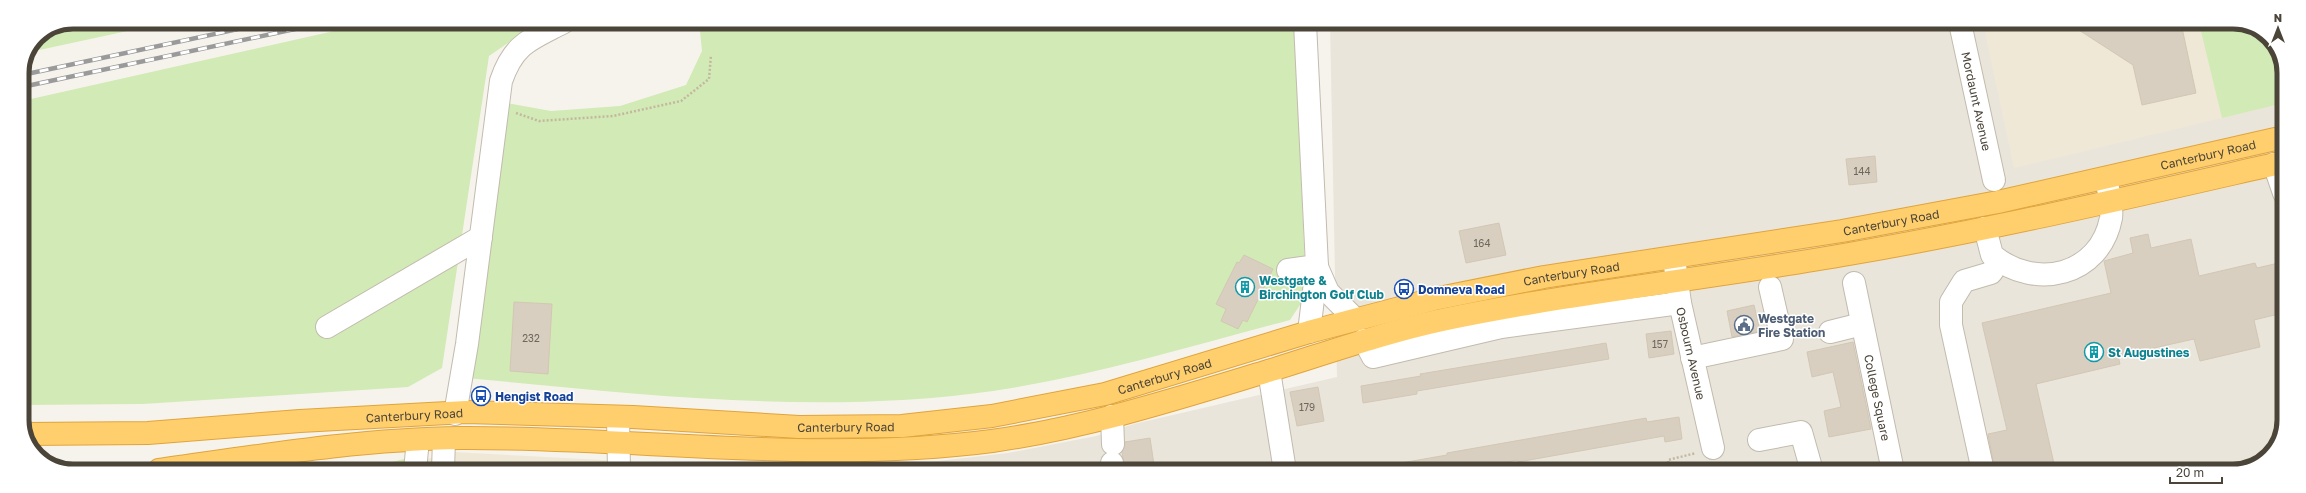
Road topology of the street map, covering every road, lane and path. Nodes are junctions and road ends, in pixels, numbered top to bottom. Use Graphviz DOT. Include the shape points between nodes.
graph roads {
  1 [pos="551,29"];
  2 [pos="1305,29"];
  3 [pos="1961,29"];
  4 [pos="711,55"];
  5 [pos="499,106"];
  6 [pos="2277,140"];
  7 [pos="2277,163"];
  8 [pos="2106,178"];
  9 [pos="1994,180"];
  10 [pos="2110,202"];
  11 [pos="1985,228"];
  12 [pos="481,237"];
  13 [pos="1674,258"];
  14 [pos="1999,261"];
  15 [pos="1317,266"];
  16 [pos="1288,270"];
  17 [pos="1677,281"];
  18 [pos="1854,283"];
  19 [pos="1770,287"];
  20 [pos="1680,303"];
  21 [pos="1355,319"];
  22 [pos="1862,324"];
  23 [pos="328,328"];
  24 [pos="1309,332"];
  25 [pos="1830,332"];
  26 [pos="1364,340"];
  27 [pos="1692,358"];
  28 [pos="1269,371"];
  29 [pos="455,414"];
  30 [pos="1112,416"];
  31 [pos="626,417"];
  32 [pos="31,434"];
  33 [pos="444,439"];
  34 [pos="418,440"];
  35 [pos="1759,440"];
  36 [pos="626,441"];
  37 [pos="1713,448"];
  38 [pos="1112,459"];
  39 [pos="203,464"];
  40 [pos="416,464"];
  41 [pos="443,464"];
  42 [pos="620,464"];
  43 [pos="632,464"];
  44 [pos="1284,464"];
  45 [pos="1668,464"];
  46 [pos="1810,464"];
  47 [pos="1892,464"];
  48 [pos="1981,464"];
  1 -- 5 [label="street" via="522,44 507,62 501,81"];
  2 -- 15 [label="street"];
  3 -- 9 [label="street, Mordaunt Avenue"];
  4 -- 5 [label="path" via="709,78 681,101 613,116 539,121"];
  5 -- 12 [label="street"];
  6 -- 8 [label="highway, Canterbury Road"];
  7 -- 10 [label="highway, Canterbury Road"];
  8 -- 10 [label="street"];
  8 -- 13 [label="highway, Canterbury Road" via="1998,202 1842,231"];
  10 -- 11 [label="highway, Canterbury Road"];
  10 -- 14 [label="street" via="2111,216 2103,243 2092,257 2081,265 2058,274 2041,275"];
  11 -- 14 [label="street" via="1992,255"];
  11 -- 17 [label="highway, Canterbury Road" via="1849,254"];
  12 -- 23 [label="street"];
  12 -- 29 [label="street"];
  13 -- 17 [label="street, Osbourn Avenue"];
  13 -- 21 [label="highway, Canterbury Road" via="1544,277 1434,298"];
  14 -- 48 [label="street" via="1991,273 1964,281 1951,302 1951,325"];
  15 -- 16 [label="street"];
  15 -- 21 [label="street" via="1328,292"];
  15 -- 24 [label="street"];
  17 -- 20 [label="street, Osbourn Avenue"];
  17 -- 26 [label="highway, Canterbury Road" via="1441,320"];
  18 -- 22 [label="street, College Square"];
  19 -- 27 [label="street" via="1782,339"];
  20 -- 26 [label="street" via="1502,327 1373,357"];
  20 -- 27 [label="street, Osbourn Avenue"];
  21 -- 24 [label="highway, Canterbury Road"];
  22 -- 25 [label="street"];
  22 -- 47 [label="street, College Square"];
  24 -- 31 [label="highway, Canterbury Road" via="1105,394 992,416 902,426 799,427"];
  26 -- 28 [label="highway, Canterbury Road"];
  27 -- 37 [label="street, Osbourn Avenue"];
  28 -- 30 [label="highway, Canterbury Road"];
  28 -- 44 [label="street"];
  29 -- 31 [label="highway, Canterbury Road"];
  29 -- 32 [label="highway, Canterbury Road" via="378,416 148,433"];
  30 -- 36 [label="highway, Canterbury Road" via="996,440 904,449 817,452"];
  30 -- 38 [label="street"];
  31 -- 36 [label="street"];
  33 -- 34 [label="highway, Canterbury Road"];
  33 -- 36 [label="highway, Canterbury Road"];
  33 -- 41 [label="street"];
  34 -- 39 [label="highway, Canterbury Road" via="351,444"];
  34 -- 40 [label="street"];
  35 -- 46 [label="street" via="1801,432"];
  36 -- 42 [label="street"];
  36 -- 43 [label="street"];
  37 -- 45 [label="path" via="1668,460"];
}
